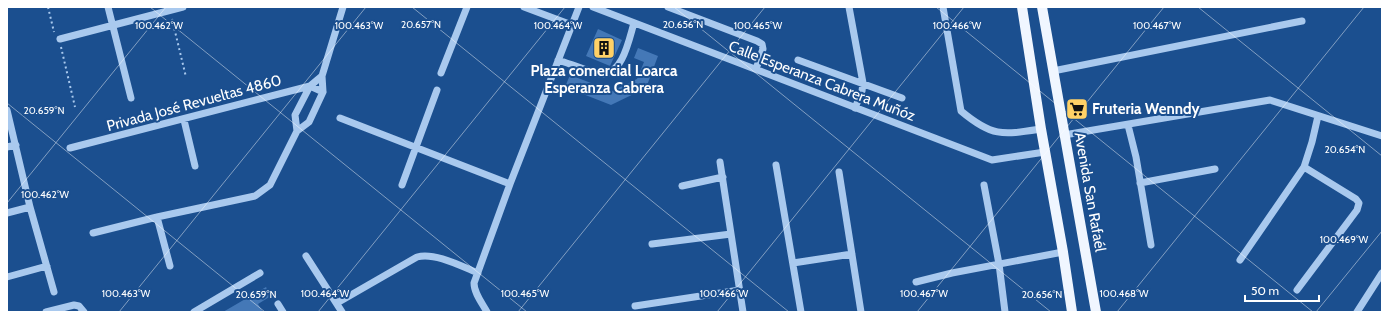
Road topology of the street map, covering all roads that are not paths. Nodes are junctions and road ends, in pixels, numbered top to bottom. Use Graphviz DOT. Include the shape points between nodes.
graph roads {
  1 [pos="108,7"];
  2 [pos="183,7"];
  3 [pos="343,7"];
  4 [pos="467,7"];
  5 [pos="524,7"];
  6 [pos="578,7"];
  7 [pos="593,7"];
  8 [pos="668,7"];
  9 [pos="849,7"];
  10 [pos="943,7"];
  11 [pos="1022,7"];
  12 [pos="1042,7"];
  13 [pos="1302,21"];
  14 [pos="634,23"];
  15 [pos="113,25"];
  16 [pos="572,25"];
  17 [pos="60,39"];
  18 [pos="558,60"];
  19 [pos="798,60"];
  20 [pos="756,69"];
  21 [pos="1053,72"];
  22 [pos="441,73"];
  23 [pos="322,76"];
  24 [pos="863,83"];
  25 [pos="310,86"];
  26 [pos="437,90"];
  27 [pos="323,92"];
  28 [pos="131,98"];
  29 [pos="902,98"];
  30 [pos="855,108"];
  31 [pos="7,110"];
  32 [pos="1318,116"];
  33 [pos="340,118"];
  34 [pos="184,120"];
  35 [pos="1128,125"];
  36 [pos="1040,129"];
  37 [pos="297,131"];
  38 [pos="1064,135"];
  39 [pos="1382,136"];
  40 [pos="16,145"];
  41 [pos="7,147"];
  42 [pos="70,148"];
  43 [pos="416,148"];
  44 [pos="1044,152"];
  45 [pos="720,162"];
  46 [pos="776,165"];
  47 [pos="195,166"];
  48 [pos="1304,166"];
  49 [pos="1215,169"];
  50 [pos="839,172"];
  51 [pos="723,177"];
  52 [pos="510,184"];
  53 [pos="1140,184"];
  54 [pos="402,185"];
  55 [pos="984,185"];
  56 [pos="682,186"];
  57 [pos="30,207"];
  58 [pos="7,213"];
  59 [pos="157,217"];
  60 [pos="93,232"];
  61 [pos="731,234"];
  62 [pos="652,244"];
  63 [pos="1151,245"];
  64 [pos="1063,252"];
  65 [pos="852,254"];
  66 [pos="306,256"];
  67 [pos="1240,260"];
  68 [pos="793,263"];
  69 [pos="999,264"];
  70 [pos="47,266"];
  71 [pos="170,266"];
  72 [pos="260,272"];
  73 [pos="478,273"];
  74 [pos="1382,273"];
  75 [pos="7,277"];
  76 [pos="916,282"];
  77 [pos="740,290"];
  78 [pos="1297,290"];
  79 [pos="54,292"];
  80 [pos="337,303"];
  81 [pos="278,304"];
  82 [pos="635,306"];
  83 [pos="46,312"];
  84 [pos="84,312"];
  85 [pos="194,312"];
  86 [pos="283,312"];
  87 [pos="342,312"];
  88 [pos="487,312"];
  89 [pos="743,312"];
  90 [pos="802,312"];
  91 [pos="861,312"];
  92 [pos="1005,312"];
  93 [pos="1072,312"];
  94 [pos="1096,312"];
  95 [pos="1357,312"];
  1 -- 15 [label="street"];
  2 -- 15 [label="street"];
  3 -- 23 [label="street"];
  4 -- 22 [label="street"];
  5 -- 16 [label="street"];
  6 -- 16 [label="street"];
  7 -- 14 [label="street, Calle Esperanza Cabrera Muñóz"];
  8 -- 20 [label="street" via="762,44 763,49"];
  9 -- 24 [label="street"];
  10 -- 36 [label="street" via="961,112 977,124 1002,134"];
  11 -- 36 [label="main road"];
  12 -- 21 [label="main road, Avenida San Rafaél"];
  13 -- 21 [label="street"];
  14 -- 18 [label="street" via="621,62 613,72 601,74"];
  14 -- 20 [label="street, Calle Esperanza Cabrera Muñóz"];
  15 -- 17 [label="street"];
  15 -- 28 [label="street"];
  16 -- 18 [label="street"];
  18 -- 52 [label="street"];
  19 -- 24 [label="street"];
  20 -- 30 [label="street, Calle Esperanza Cabrera Muñóz"];
  21 -- 38 [label="main road, Avenida San Rafaél"];
  23 -- 25 [label="street"];
  23 -- 27 [label="street"];
  24 -- 29 [label="street"];
  24 -- 30 [label="street"];
  25 -- 27 [label="street"];
  25 -- 34 [label="street, Privada José Revueltas 4860"];
  25 -- 37 [label="street" via="295,115"];
  26 -- 43 [label="street"];
  27 -- 37 [label="street" via="308,122"];
  30 -- 44 [label="street, Calle Esperanza Cabrera Muñóz" via="992,160"];
  31 -- 40 [label="street"];
  32 -- 35 [label="street" via="1270,100"];
  32 -- 39 [label="street"];
  32 -- 48 [label="street"];
  33 -- 43 [label="street"];
  34 -- 42 [label="street, Privada José Revueltas 4860"];
  34 -- 47 [label="street"];
  35 -- 38 [label="street"];
  35 -- 53 [label="street"];
  36 -- 44 [label="main road"];
  37 -- 59 [label="street" via="270,185 255,196"];
  38 -- 94 [label="main road, Avenida San Rafaél"];
  40 -- 41 [label="street"];
  40 -- 57 [label="street"];
  43 -- 52 [label="street"];
  43 -- 54 [label="street"];
  44 -- 64 [label="main road"];
  45 -- 51 [label="street"];
  46 -- 68 [label="street"];
  48 -- 67 [label="street"];
  48 -- 78 [label="street" via="1359,203 1357,210"];
  49 -- 53 [label="street"];
  50 -- 65 [label="street"];
  51 -- 56 [label="street"];
  51 -- 61 [label="street"];
  52 -- 73 [label="street"];
  53 -- 63 [label="street"];
  55 -- 69 [label="street"];
  57 -- 58 [label="street"];
  57 -- 70 [label="street"];
  59 -- 60 [label="street"];
  59 -- 71 [label="street"];
  61 -- 62 [label="street"];
  61 -- 77 [label="street"];
  64 -- 69 [label="street"];
  64 -- 93 [label="main road"];
  65 -- 68 [label="street"];
  65 -- 91 [label="street"];
  66 -- 80 [label="street"];
  68 -- 90 [label="street"];
  69 -- 76 [label="street"];
  69 -- 92 [label="street"];
  70 -- 75 [label="street"];
  70 -- 79 [label="street"];
  72 -- 85 [label="street"];
  73 -- 80 [label="street" via="455,263 424,255"];
  73 -- 88 [label="street" via="474,287"];
  74 -- 95 [label="street"];
  77 -- 82 [label="street"];
  77 -- 89 [label="street"];
  80 -- 87 [label="street"];
  81 -- 86 [label="street"];
  83 -- 84 [label="street" via="74,305 79,306"];
}
